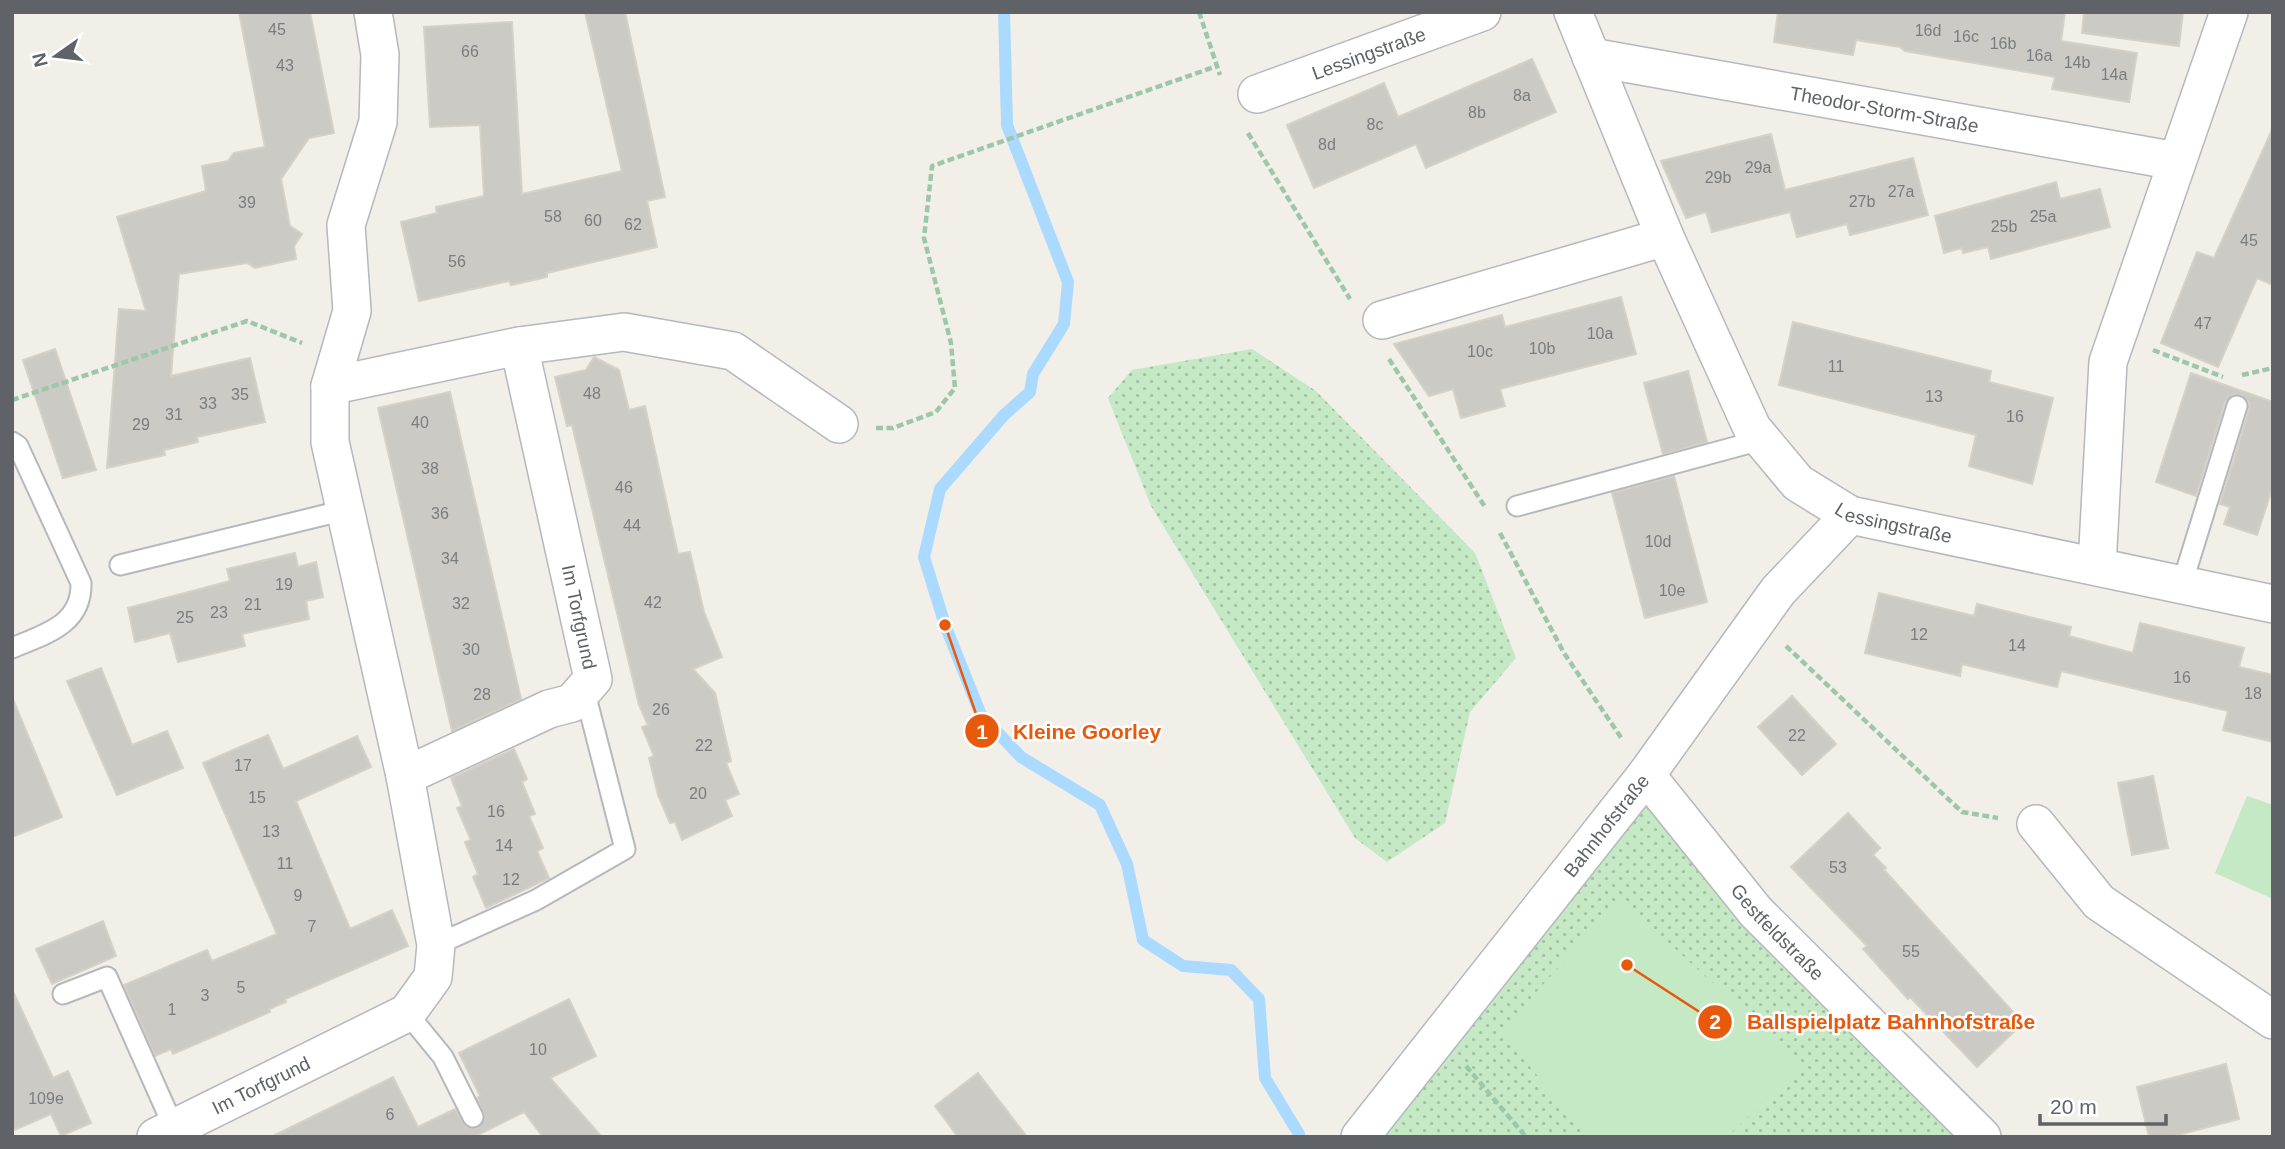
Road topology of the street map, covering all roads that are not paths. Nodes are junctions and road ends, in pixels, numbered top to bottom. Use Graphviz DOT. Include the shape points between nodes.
graph roads {
  1 [pos="373,12"];
  2 [pos="1482,12"];
  3 [pos="1573,12"];
  4 [pos="2229,12"];
  5 [pos="1591,57"];
  6 [pos="1251,111"];
  7 [pos="2176,161"];
  8 [pos="1665,237"];
  9 [pos="1368,311"];
  10 [pos="519,346"];
  11 [pos="334,372"];
  12 [pos="2238,406"];
  13 [pos="839,424"];
  14 [pos="1761,440"];
  15 [pos="12,442"];
  16 [pos="1517,506"];
  17 [pos="345,510"];
  18 [pos="1850,515"];
  19 [pos="120,565"];
  20 [pos="2096,566"];
  21 [pos="2182,584"];
  22 [pos="2273,604"];
  23 [pos="12,648"];
  24 [pos="584,689"];
  25 [pos="1646,775"];
  26 [pos="405,776"];
  27 [pos="2036,824"];
  28 [pos="436,945"];
  29 [pos="63,994"];
  30 [pos="407,1013"];
  31 [pos="2273,1020"];
  32 [pos="473,1117"];
  33 [pos="165,1133"];
  34 [pos="1360,1137"];
  35 [pos="1982,1137"];
  1 -- 11 [label="street, Im Torfgrund" via="380,55 378,122 346,225 352,311"];
  2 -- 6 [label="street, Lessingstraße"];
  3 -- 5 [label="street, Lessingstraße"];
  4 -- 7 [label="street"];
  5 -- 7 [label="street, Theodor-Storm-Straße"];
  5 -- 8 [label="street, Lessingstraße"];
  7 -- 20 [label="street" via="2108,362"];
  8 -- 9 [label="street"];
  8 -- 14 [label="street, Lessingstraße"];
  10 -- 11 [label="street"];
  10 -- 13 [label="street" via="624,332 733,351"];
  10 -- 24 [label="street, Im Torfgrund" via="593,679"];
  11 -- 17 [label="street, Im Torfgrund" via="330,442"];
  12 -- 21 [label="lane"];
  14 -- 16 [label="lane"];
  14 -- 18 [label="street, Lessingstraße" via="1798,483"];
  15 -- 23 [label="lane" via="18,446 81,583 82,596 69,619"];
  17 -- 19 [label="lane"];
  17 -- 26 [label="street, Im Torfgrund"];
  18 -- 20 [label="street, Lessingstraße"];
  18 -- 25 [label="street, Bahnhofstraße" via="1778,591"];
  20 -- 21 [label="street, Lessingstraße"];
  21 -- 22 [label="street, Lessingstraße"];
  24 -- 26 [label="street, Im Torfgrund" via="572,703 549,709"];
  24 -- 28 [label="lane" via="625,849 536,900"];
  25 -- 34 [label="street, Bahnhofstraße"];
  25 -- 35 [label="street, Gestfeldstraße" via="1756,912"];
  26 -- 28 [label="street, Im Torfgrund"];
  27 -- 31 [label="street" via="2099,902"];
  28 -- 30 [label="street, Im Torfgrund" via="433,977"];
  29 -- 33 [label="lane" via="107,977"];
  30 -- 32 [label="lane" via="443,1057"];
  30 -- 33 [label="street, Im Torfgrund"];
}
